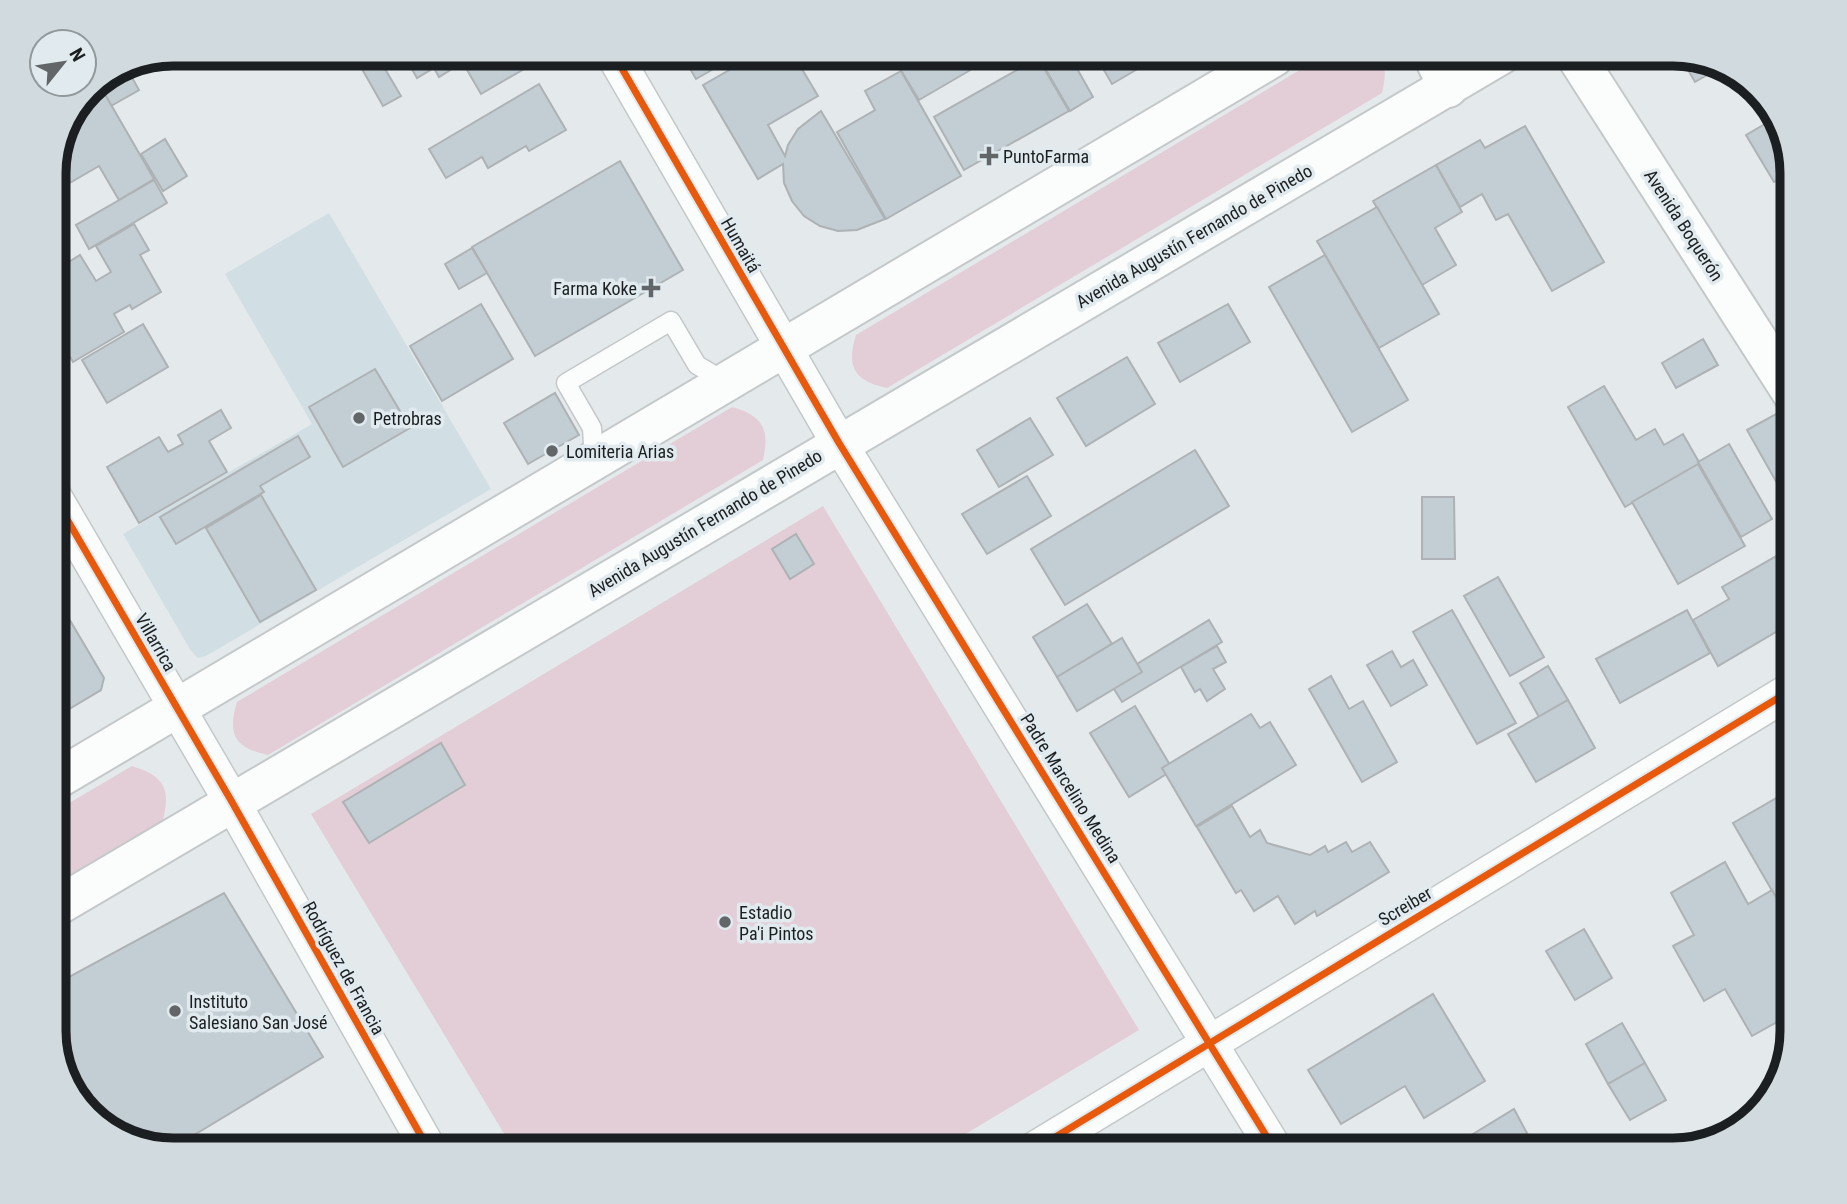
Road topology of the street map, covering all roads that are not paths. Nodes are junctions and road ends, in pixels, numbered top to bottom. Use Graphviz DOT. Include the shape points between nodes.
graph roads {
  1 [pos="621,67"];
  2 [pos="1257,67"];
  3 [pos="1459,67"];
  4 [pos="1583,67"];
  5 [pos="1441,72"];
  6 [pos="782,348"];
  7 [pos="1780,375"];
  8 [pos="726,382"];
  9 [pos="839,443"];
  10 [pos="594,463"];
  11 [pos="67,519"];
  12 [pos="1780,697"];
  13 [pos="177,709"];
  14 [pos="67,773"];
  15 [pos="232,802"];
  16 [pos="67,900"];
  17 [pos="1209,1043"];
  18 [pos="422,1138"];
  19 [pos="1054,1138"];
  20 [pos="1268,1138"];
  1 -- 6 [label="street, Humaitá"];
  2 -- 6 [label="main road"];
  3 -- 5 [label="main road, Avenida Augustín Fernando de Pinedo"];
  4 -- 7 [label="main road, Avenida Boquerón"];
  5 -- 9 [label="main road, Avenida Augustín Fernando de Pinedo"];
  6 -- 8 [label="main road"];
  6 -- 9 [label="street, Humaitá"];
  8 -- 10 [label="main road"];
  8 -- 10 [label="lane" via="697,365 671,321 566,383 592,428"];
  9 -- 15 [label="main road, Avenida Augustín Fernando de Pinedo"];
  9 -- 17 [label="street, Padre Marcelino Medina"];
  10 -- 13 [label="main road"];
  11 -- 13 [label="street, Villarrica"];
  12 -- 17 [label="street, Screiber"];
  13 -- 14 [label="main road"];
  13 -- 15 [label="street, Villarrica"];
  15 -- 16 [label="main road, Avenida Augustín Fernando de Pinedo"];
  15 -- 18 [label="street, Rodríguez de Francia"];
  17 -- 19 [label="street, Screiber"];
  17 -- 20 [label="street, Padre Marcelino Medina"];
}
